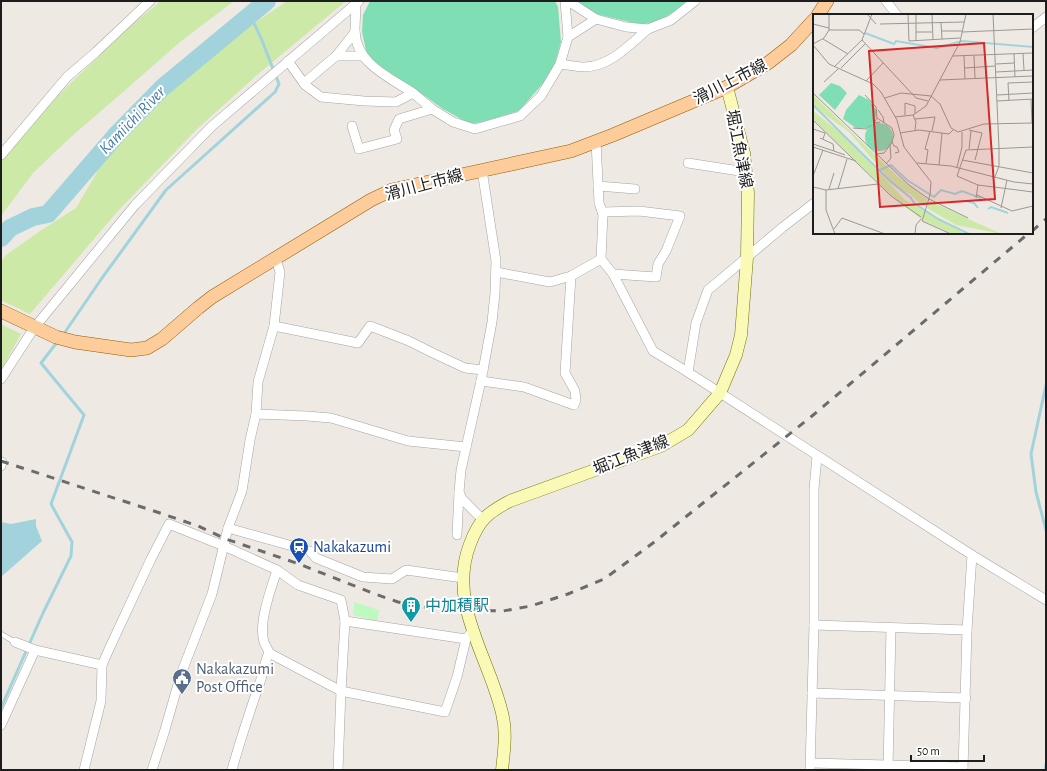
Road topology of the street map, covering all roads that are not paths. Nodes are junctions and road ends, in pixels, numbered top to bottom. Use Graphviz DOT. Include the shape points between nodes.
graph roads {
  1 [pos="150,1"];
  2 [pos="565,1"];
  3 [pos="568,1"];
  4 [pos="695,1"];
  5 [pos="827,1"];
  6 [pos="886,1"];
  7 [pos="358,2"];
  8 [pos="819,14"];
  9 [pos="896,14"];
  10 [pos="1046,17"];
  11 [pos="596,19"];
  12 [pos="813,21"];
  13 [pos="1033,27"];
  14 [pos="648,29"];
  15 [pos="355,32"];
  16 [pos="568,37"];
  17 [pos="336,56"];
  18 [pos="363,56"];
  19 [pos="288,61"];
  20 [pos="560,64"];
  21 [pos="304,83"];
  22 [pos="727,87"];
  23 [pos="413,93"];
  24 [pos="432,109"];
  25 [pos="352,126"];
  26 [pos="596,142"];
  27 [pos="1,155"];
  28 [pos="688,163"];
  29 [pos="482,170"];
  30 [pos="746,172"];
  31 [pos="598,186"];
  32 [pos="636,189"];
  33 [pos="813,204"];
  34 [pos="602,212"];
  35 [pos="746,258"];
  36 [pos="276,259"];
  37 [pos="601,259"];
  38 [pos="496,272"];
  39 [pos="613,274"];
  40 [pos="571,276"];
  41 [pos="1,312"];
  42 [pos="274,326"];
  43 [pos="34,328"];
  44 [pos="483,370"];
  45 [pos="688,372"];
  46 [pos="1,379"];
  47 [pos="481,381"];
  48 [pos="720,393"];
  49 [pos="256,414"];
  50 [pos="466,447"];
  51 [pos="817,456"];
  52 [pos="459,492"];
  53 [pos="483,520"];
  54 [pos="228,528"];
  55 [pos="457,535"];
  56 [pos="224,546"];
  57 [pos="972,555"];
  58 [pos="277,570"];
  59 [pos="463,578"];
  60 [pos="1046,600"];
  61 [pos="345,621"];
  62 [pos="814,625"];
  63 [pos="891,628"];
  64 [pos="967,630"];
  65 [pos="1,634"];
  66 [pos="469,634"];
  67 [pos="15,642"];
  68 [pos="35,650"];
  69 [pos="269,653"];
  70 [pos="102,665"];
  71 [pos="341,691"];
  72 [pos="812,694"];
  73 [pos="889,696"];
  74 [pos="966,698"];
  75 [pos="1,725"];
  76 [pos="810,767"];
  77 [pos="888,767"];
  78 [pos="963,769"];
  79 [pos="84,770"];
  80 [pos="152,770"];
  81 [pos="232,770"];
  82 [pos="338,770"];
  83 [pos="502,770"];
  1 -- 27 [label="street" via="67,77"];
  2 -- 16 [label="street"];
  3 -- 11 [label="street"];
  4 -- 14 [label="street" via="671,20"];
  5 -- 8 [label="main road"];
  6 -- 9 [label="street"];
  7 -- 15 [label="street"];
  7 -- 19 [label="street"];
  10 -- 13 [label="street"];
  11 -- 14 [label="street"];
  11 -- 16 [label="street"];
  12 -- 22 [label="main road, 滑川上市線" via="791,45 768,63"];
  14 -- 20 [label="street" via="615,57 600,64 585,67"];
  15 -- 17 [label="street"];
  15 -- 18 [label="street"];
  16 -- 20 [label="street"];
  17 -- 18 [label="street"];
  17 -- 21 [label="street"];
  18 -- 23 [label="street" via="372,67"];
  19 -- 21 [label="street"];
  19 -- 43 [label="street" via="212,126 135,205"];
  20 -- 24 [label="street" via="542,96 520,116 475,129 453,122"];
  21 -- 23 [label="street" via="321,97 364,101 396,102"];
  22 -- 26 [label="main road, 滑川上市線"];
  22 -- 30 [label="main road, 堀江魚津線" via="744,153"];
  23 -- 24 [label="street"];
  24 -- 25 [label="street" via="399,118 394,130 397,139 359,149"];
  26 -- 29 [label="main road, 滑川上市線" via="570,151"];
  26 -- 31 [label="street"];
  28 -- 30 [label="street"];
  29 -- 36 [label="main road, 滑川上市線" via="392,190 323,228"];
  29 -- 38 [label="street"];
  30 -- 35 [label="main road, 堀江魚津線"];
  31 -- 32 [label="street"];
  31 -- 34 [label="street"];
  33 -- 35 [label="street"];
  34 -- 37 [label="street"];
  34 -- 39 [label="street" via="639,211 680,216 658,264 656,277"];
  35 -- 45 [label="street" via="708,290 696,323"];
  35 -- 48 [label="main road, 堀江魚津線" via="741,335 736,355"];
  36 -- 42 [label="street" via="280,272"];
  36 -- 43 [label="main road, 滑川上市線" via="212,297 162,340 147,348 131,350 75,342"];
  37 -- 39 [label="street"];
  37 -- 40 [label="street"];
  38 -- 40 [label="street" via="550,282"];
  38 -- 44 [label="street" via="492,322"];
  39 -- 45 [label="street" via="653,351"];
  40 -- 47 [label="street" via="565,373 575,392 574,405 524,387"];
  41 -- 43 [label="main road, 滑川上市線"];
  42 -- 44 [label="street" via="358,343 370,326 466,368"];
  42 -- 49 [label="street" via="258,382"];
  43 -- 46 [label="street"];
  44 -- 47 [label="street"];
  45 -- 48 [label="street"];
  47 -- 50 [label="street"];
  48 -- 51 [label="street"];
  48 -- 53 [label="main road, 堀江魚津線" via="688,430 661,446 510,502 493,510"];
  49 -- 50 [label="street" via="331,418 408,441"];
  49 -- 54 [label="street" via="242,490"];
  50 -- 52 [label="street"];
  51 -- 57 [label="street"];
  51 -- 62 [label="street" via="814,489"];
  52 -- 53 [label="street" via="462,499"];
  52 -- 55 [label="street"];
  53 -- 59 [label="main road, 堀江魚津線" via="465,557"];
  54 -- 56 [label="street"];
  54 -- 59 [label="street" via="310,551 316,558 363,577 392,579 406,570"];
  56 -- 58 [label="street"];
  56 -- 70 [label="street" via="169,524"];
  56 -- 80 [label="street" via="212,594 181,674"];
  57 -- 60 [label="street"];
  57 -- 64 [label="street"];
  58 -- 61 [label="street" via="298,585 341,600"];
  58 -- 69 [label="street" via="262,627 264,643 268,646"];
  59 -- 66 [label="main road, 堀江魚津線"];
  61 -- 66 [label="street"];
  61 -- 71 [label="street"];
  62 -- 63 [label="street"];
  62 -- 72 [label="street"];
  63 -- 64 [label="street"];
  63 -- 73 [label="street"];
  64 -- 74 [label="street"];
  65 -- 67 [label="lane"];
  66 -- 71 [label="street" via="445,712"];
  66 -- 83 [label="main road, 堀江魚津線" via="495,689 502,713 505,732"];
  67 -- 68 [label="street"];
  68 -- 70 [label="street"];
  68 -- 75 [label="street"];
  69 -- 71 [label="street"];
  69 -- 81 [label="street"];
  70 -- 79 [label="street" via="101,701"];
  71 -- 82 [label="street"];
  72 -- 73 [label="street"];
  72 -- 76 [label="street"];
  73 -- 74 [label="street"];
  73 -- 77 [label="street"];
  74 -- 78 [label="street"];
  76 -- 77 [label="street"];
  77 -- 78 [label="street"];
}
